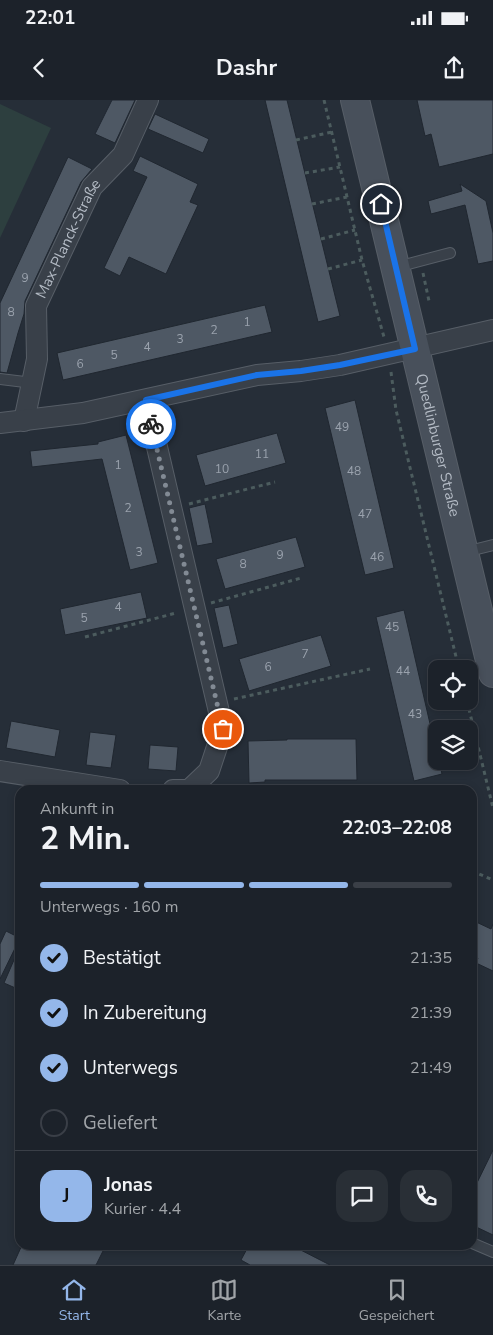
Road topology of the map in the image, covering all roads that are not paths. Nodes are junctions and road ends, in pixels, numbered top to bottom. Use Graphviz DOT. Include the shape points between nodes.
graph roads {
  1 [pos="148,100"];
  2 [pos="356,100"];
  3 [pos="450,253"];
  4 [pos="396,268"];
  5 [pos="493,330"];
  6 [pos="402,352"];
  7 [pos="0,379"];
  8 [pos="33,383"];
  9 [pos="146,400"];
  10 [pos="24,421"];
  11 [pos="0,423"];
  12 [pos="493,546"];
  13 [pos="464,552"];
  14 [pos="493,673"];
  15 [pos="0,771"];
  16 [pos="88,785"];
  17 [pos="195,785"];
  18 [pos="477,1245"];
  19 [pos="493,1252"];
  1 -- 8 [label="street, Max-Planck-Straße" via="123,155 92,187 36,306 37,359"];
  2 -- 4 [label="main road, Quedlinburger Straße"];
  3 -- 4 [label="lane"];
  4 -- 6 [label="main road, Quedlinburger Straße"];
  5 -- 6 [label="street"];
  6 -- 9 [label="street" via="301,371 257,375"];
  6 -- 13 [label="main road, Quedlinburger Straße"];
  7 -- 8 [label="lane"];
  8 -- 10 [label="street, Max-Planck-Straße"];
  9 -- 10 [label="street"];
  9 -- 17 [label="street" via="223,729 210,771"];
  10 -- 11 [label="street"];
  12 -- 13 [label="lane"];
  13 -- 14 [label="main road, Quedlinburger Straße"];
  15 -- 16 [label="street"];
  18 -- 19 [label="lane"];
}
